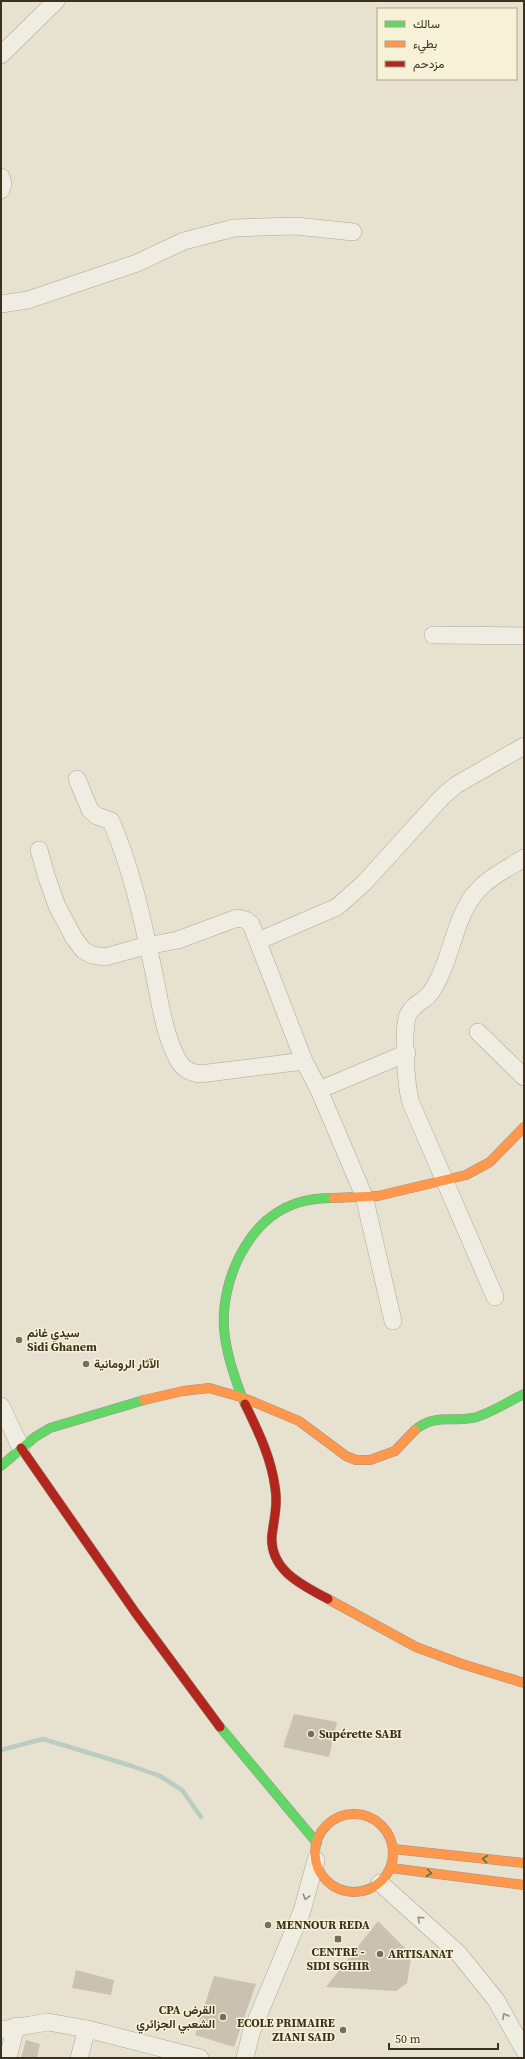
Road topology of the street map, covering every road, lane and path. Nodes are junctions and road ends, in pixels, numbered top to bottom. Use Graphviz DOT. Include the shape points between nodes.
graph roads {
  1 [pos="56,1"];
  2 [pos="1,55"];
  3 [pos="1,177"];
  4 [pos="1,190"];
  5 [pos="352,232"];
  6 [pos="1,304"];
  7 [pos="433,635"];
  8 [pos="524,636"];
  9 [pos="524,746"];
  10 [pos="77,779"];
  11 [pos="39,850"];
  12 [pos="524,858"];
  13 [pos="258,941"];
  14 [pos="148,946"];
  15 [pos="478,1032"];
  16 [pos="407,1053"];
  17 [pos="304,1061"];
  18 [pos="524,1077"];
  19 [pos="319,1090"];
  20 [pos="524,1127"];
  21 [pos="444,1180"];
  22 [pos="364,1196"];
  23 [pos="495,1297"];
  24 [pos="393,1321"];
  25 [pos="524,1394"];
  26 [pos="244,1398"];
  27 [pos="1,1406"];
  28 [pos="21,1448"];
  29 [pos="1,1466"];
  30 [pos="524,1683"];
  31 [pos="393,1849"];
  32 [pos="316,1851"];
  33 [pos="524,1863"];
  34 [pos="391,1868"];
  35 [pos="380,1883"];
  36 [pos="524,1885"];
  37 [pos="9,2028"];
  38 [pos="87,2030"];
  39 [pos="524,2050"];
  40 [pos="8,2058"];
  41 [pos="79,2058"];
  42 [pos="200,2058"];
  43 [pos="245,2058"];
  1 -- 2 [label="street"];
  3 -- 4 [label="street"];
  5 -- 6 [label="street" via="296,226 234,228 184,242 137,263 28,300"];
  7 -- 8 [label="street"];
  9 -- 13 [label="street" via="451,789 364,883 336,907"];
  10 -- 14 [label="street" via="90,810 97,816 111,821 128,867"];
  11 -- 14 [label="street" via="57,906 82,950 105,958"];
  12 -- 16 [label="street" via="481,887 469,902 439,977 429,995 408,1015"];
  13 -- 14 [label="street" via="251,924 237,918 178,940"];
  13 -- 17 [label="street"];
  14 -- 17 [label="street" via="167,1035 186,1070 200,1074"];
  15 -- 18 [label="street"];
  16 -- 19 [label="street"];
  16 -- 21 [label="street" via="408,1092 415,1115"];
  17 -- 19 [label="street"];
  19 -- 22 [label="street"];
  20 -- 21 [label="main road" via="484,1167 469,1174"];
  21 -- 22 [label="main road" via="378,1196"];
  21 -- 23 [label="street"];
  22 -- 24 [label="street"];
  22 -- 26 [label="main road" via="303,1200 286,1208 259,1229 244,1250 225,1289 223,1311 232,1370"];
  25 -- 26 [label="main road" via="472,1418 446,1418 424,1423 395,1451 370,1460 356,1460 346,1456 299,1421"];
  26 -- 28 [label="main road" via="209,1388 142,1400 50,1428"];
  26 -- 30 [label="main road" via="268,1453 277,1497 270,1539 278,1564 284,1571 297,1581 402,1640 486,1673"];
  27 -- 28 [label="street"];
  28 -- 29 [label="main road"];
  28 -- 32 [label="main road" via="135,1612"];
  31 -- 32 [label="main road" via="389,1835 379,1823 366,1816 351,1814 336,1819 324,1828"];
  33 -- 31 [label="main road, one-way"];
  31 -- 34 [label="main road"];
  32 -- 35 [label="main road" via="322,1875 334,1886 349,1892 366,1891"];
  32 -- 43 [label="street, one-way" via="302,1911 251,2034"];
  34 -- 35 [label="main road"];
  34 -- 36 [label="main road, one-way"];
  39 -- 35 [label="street, one-way" via="496,2000 459,1954"];
  37 -- 38 [label="street" via="48,2022"];
  37 -- 40 [label="street"];
  38 -- 41 [label="street"];
  38 -- 42 [label="street"];
}
